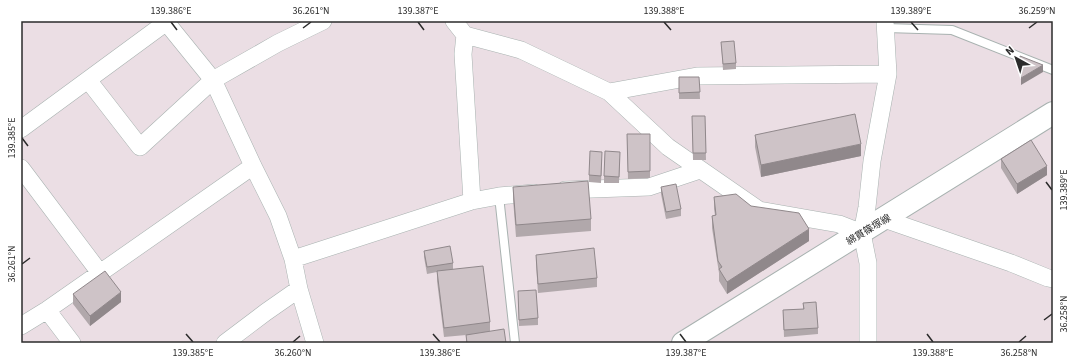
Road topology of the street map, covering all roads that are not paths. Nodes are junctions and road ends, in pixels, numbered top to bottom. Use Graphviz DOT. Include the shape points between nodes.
graph roads {
  1 [pos="323,21"];
  2 [pos="454,21"];
  3 [pos="167,22"];
  4 [pos="886,25"];
  5 [pos="465,35"];
  6 [pos="1053,70"];
  7 [pos="888,74"];
  8 [pos="88,80"];
  9 [pos="213,80"];
  10 [pos="609,92"];
  11 [pos="1053,113"];
  12 [pos="21,129"];
  13 [pos="253,166"];
  14 [pos="21,168"];
  15 [pos="700,170"];
  16 [pos="499,196"];
  17 [pos="472,201"];
  18 [pos="884,220"];
  19 [pos="862,232"];
  20 [pos="293,259"];
  21 [pos="100,273"];
  22 [pos="1053,279"];
  23 [pos="299,290"];
  24 [pos="47,310"];
  25 [pos="21,326"];
  26 [pos="72,343"];
  27 [pos="225,343"];
  28 [pos="315,343"];
  29 [pos="515,343"];
  30 [pos="683,343"];
  31 [pos="868,343"];
  1 -- 9 [label="street"];
  2 -- 5 [label="street"];
  3 -- 8 [label="street"];
  3 -- 9 [label="street"];
  4 -- 6 [label="lane" via="952,30"];
  4 -- 7 [label="street"];
  5 -- 10 [label="street" via="521,50"];
  5 -- 17 [label="street" via="463,54"];
  7 -- 10 [label="street" via="697,76"];
  7 -- 19 [label="street"];
  8 -- 9 [label="street" via="140,147"];
  8 -- 12 [label="street"];
  9 -- 13 [label="street"];
  10 -- 15 [label="street" via="668,147"];
  11 -- 18 [label="main road, 綿貫篠塚線"];
  13 -- 20 [label="street" via="278,216"];
  13 -- 21 [label="street"];
  14 -- 21 [label="street"];
  15 -- 16 [label="street" via="649,187 572,189"];
  15 -- 19 [label="street" via="759,210 839,224"];
  16 -- 17 [label="street"];
  16 -- 29 [label="lane"];
  17 -- 20 [label="street"];
  18 -- 19 [label="main road, 綿貫篠塚線"];
  18 -- 22 [label="street"];
  19 -- 30 [label="main road, 綿貫篠塚線"];
  19 -- 31 [label="street" via="868,263"];
  20 -- 23 [label="street"];
  21 -- 24 [label="street"];
  23 -- 27 [label="street"];
  23 -- 28 [label="street"];
  24 -- 25 [label="street"];
  24 -- 26 [label="street"];
}
